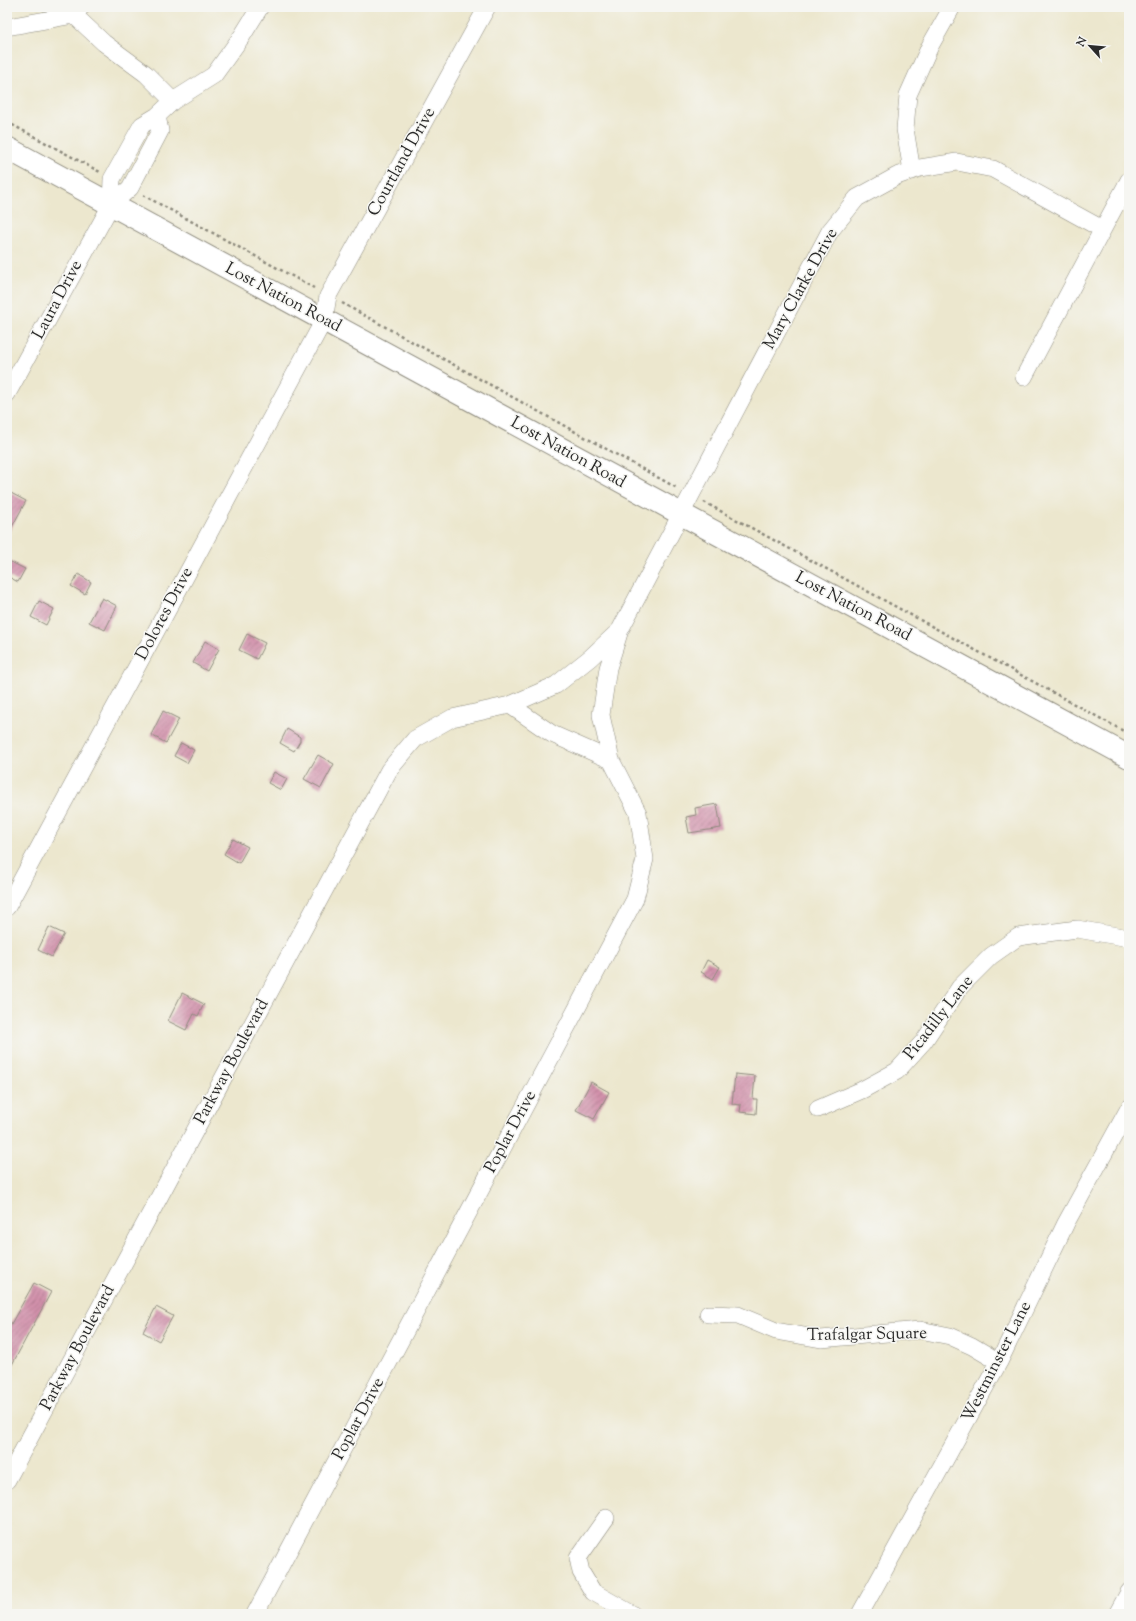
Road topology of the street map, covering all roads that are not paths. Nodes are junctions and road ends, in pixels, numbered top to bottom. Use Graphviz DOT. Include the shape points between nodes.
graph roads {
  1 [pos="260,7"];
  2 [pos="488,7"];
  3 [pos="952,7"];
  4 [pos="77,11"];
  5 [pos="7,27"];
  6 [pos="174,101"];
  7 [pos="7,148"];
  8 [pos="912,171"];
  9 [pos="1129,180"];
  10 [pos="111,205"];
  11 [pos="1102,229"];
  12 [pos="324,320"];
  13 [pos="1024,377"];
  14 [pos="7,394"];
  15 [pos="681,514"];
  16 [pos="620,630"];
  17 [pos="510,705"];
  18 [pos="1129,756"];
  19 [pos="611,760"];
  20 [pos="7,907"];
  21 [pos="1129,938"];
  22 [pos="1129,1108"];
  23 [pos="818,1109"];
  24 [pos="708,1314"];
  25 [pos="999,1362"];
  26 [pos="7,1480"];
  27 [pos="606,1518"];
  28 [pos="1129,1592"];
  29 [pos="255,1614"];
  30 [pos="632,1614"];
  31 [pos="860,1614"];
  32 [pos="1117,1614"];
  1 -- 6 [label="street" via="214,75"];
  2 -- 12 [label="street, Courtland Drive" via="328,296"];
  3 -- 8 [label="street" via="930,46 908,95 905,129"];
  4 -- 5 [label="street"];
  4 -- 6 [label="street" via="104,43 146,74"];
  6 -- 10 [label="street, Laura Drive" via="158,116 160,131 130,188"];
  7 -- 10 [label="street, Lost Nation Road"];
  8 -- 11 [label="street, Mary Clarke Drive" via="957,162 993,170"];
  8 -- 15 [label="street, Mary Clarke Drive" via="897,176 858,198 830,231"];
  9 -- 11 [label="street"];
  10 -- 12 [label="street, Lost Nation Road"];
  10 -- 14 [label="street, Laura Drive"];
  11 -- 13 [label="street"];
  12 -- 15 [label="street, Lost Nation Road"];
  12 -- 20 [label="street, Dolores Drive"];
  15 -- 16 [label="street, Parkway Boulevard"];
  15 -- 18 [label="street, Lost Nation Road"];
  16 -- 17 [label="street, Parkway Boulevard" via="556,685"];
  16 -- 19 [label="street, Poplar Drive" via="608,668 601,715"];
  17 -- 19 [label="street" via="552,734"];
  17 -- 26 [label="street, Parkway Boulevard" via="452,718 415,739 389,770"];
  19 -- 29 [label="street, Poplar Drive" via="638,813 645,859 635,899"];
  21 -- 23 [label="street, Picadilly Lane" via="1077,929 1018,937 991,956 960,987 924,1041 896,1070 862,1090"];
  22 -- 25 [label="street, Westminster Lane" via="1066,1223"];
  24 -- 25 [label="street, Trafalgar Square" via="738,1316 776,1331 821,1339 920,1330 950,1336"];
  25 -- 31 [label="street, Westminster Lane"];
  27 -- 30 [label="street" via="578,1558 581,1572 593,1592"];
  28 -- 32 [label="street"];
}
